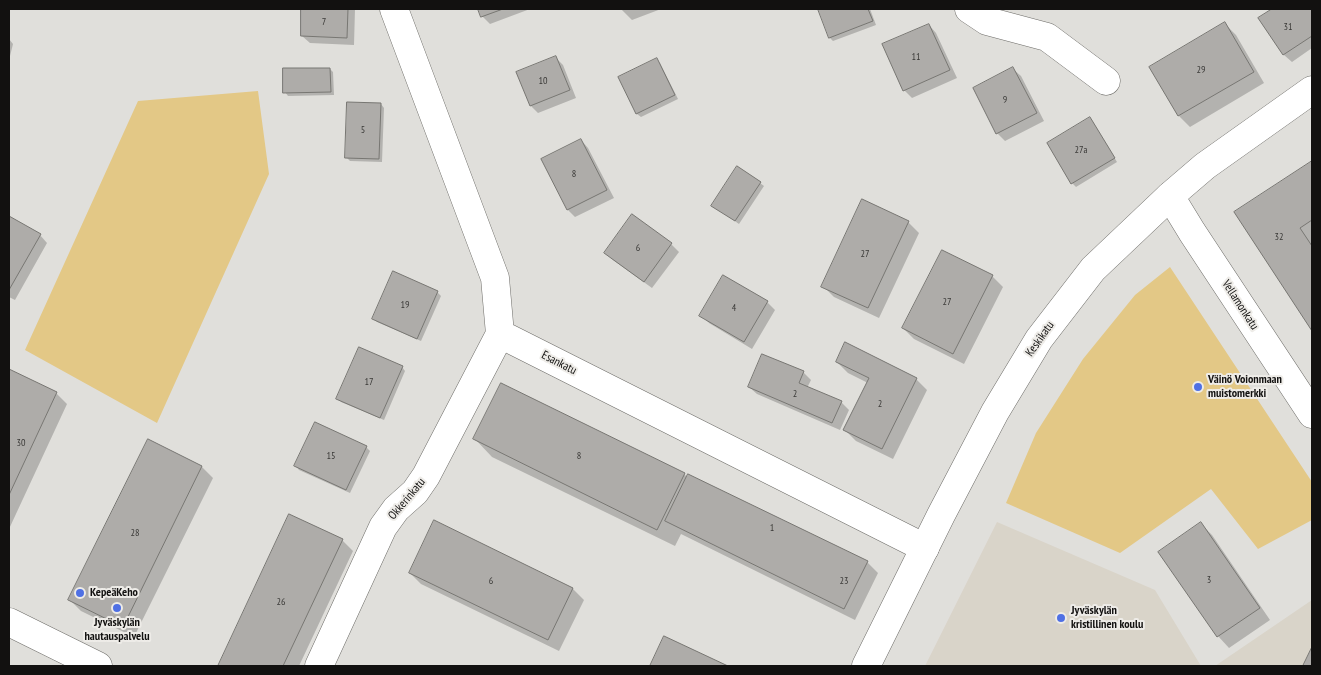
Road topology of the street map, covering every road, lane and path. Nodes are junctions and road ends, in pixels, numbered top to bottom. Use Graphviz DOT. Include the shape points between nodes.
graph roads {
  1 [pos="394,9"];
  2 [pos="969,9"];
  3 [pos="1106,81"];
  4 [pos="1312,90"];
  5 [pos="1170,196"];
  6 [pos="500,334"];
  7 [pos="1312,414"];
  8 [pos="925,548"];
  9 [pos="9,622"];
  10 [pos="98,666"];
  11 [pos="319,666"];
  12 [pos="866,666"];
  1 -- 6 [label="street" via="495,278"];
  2 -- 3 [label="street" via="987,21 1047,37"];
  4 -- 5 [label="street, Keskikatu" via="1205,166"];
  5 -- 7 [label="street, Vellamonkatu"];
  5 -- 8 [label="street, Keskikatu" via="1093,269 1038,339 995,412"];
  6 -- 8 [label="street, Esankatu"];
  6 -- 11 [label="street, Okkerinkatu" via="426,476 383,527"];
  8 -- 12 [label="street, Keskikatu"];
  9 -- 10 [label="street"];
}
